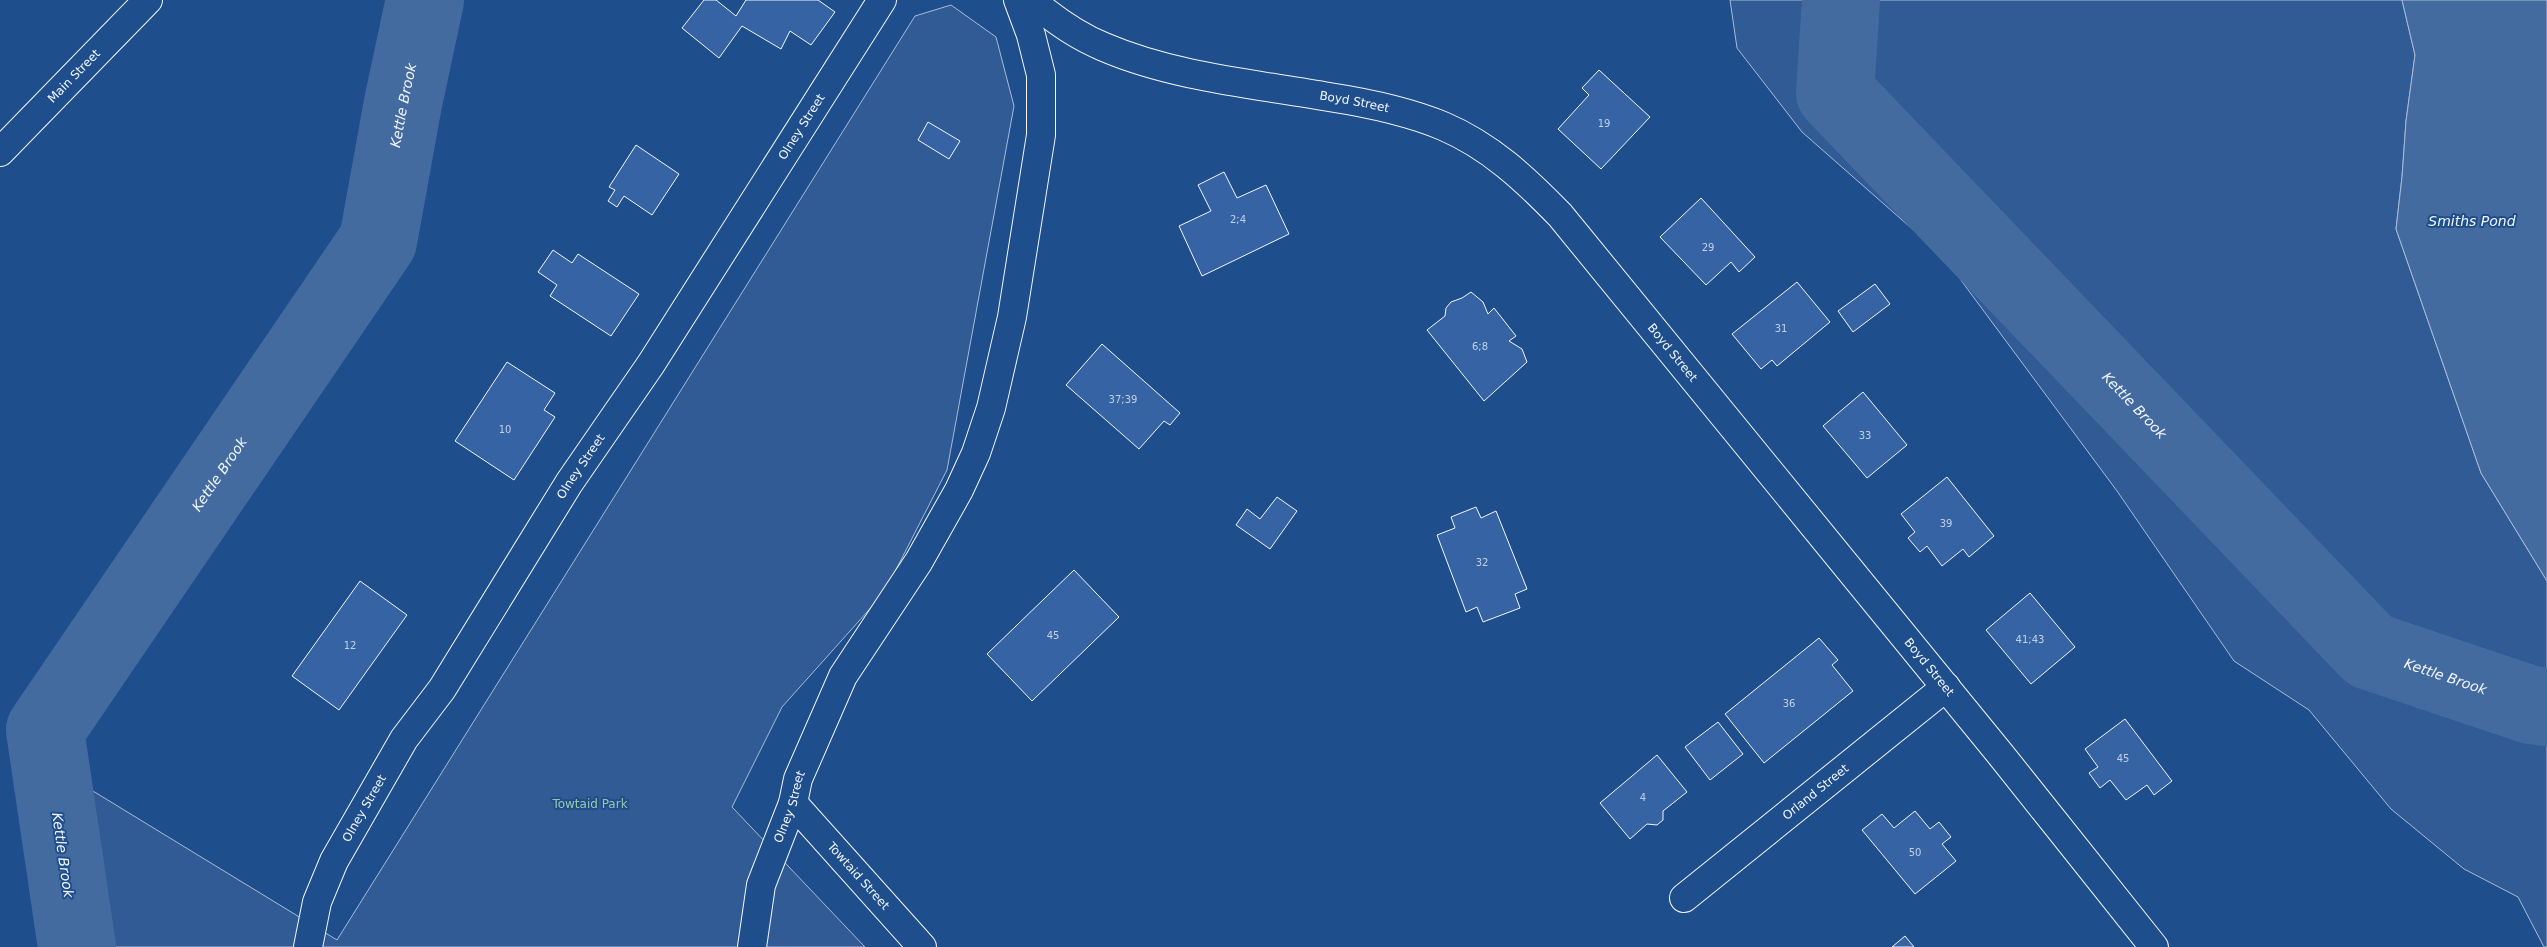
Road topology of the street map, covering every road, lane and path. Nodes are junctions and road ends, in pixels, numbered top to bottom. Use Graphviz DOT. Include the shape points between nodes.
graph roads {
  1 [pos="148,0"];
  2 [pos="882,0"];
  3 [pos="1018,0"];
  4 [pos="1031,0"];
  5 [pos="0,152"];
  6 [pos="1946,687"];
  7 [pos="794,803"];
  8 [pos="1684,898"];
  9 [pos="308,947"];
  10 [pos="752,947"];
  11 [pos="922,947"];
  12 [pos="2154,947"];
  1 -- 5 [label="main road, Main Street"];
  2 -- 9 [label="main road, Olney Street" via="651,364 569,483 442,689 404,739 334,860 317,902"];
  3 -- 7 [label="main road, Olney Street" via="1041,74 1041,135 1012,317 990,408 976,453 951,504 843,676 798,779"];
  4 -- 6 [label="main road, Boyd Street" via="1075,33 1125,56 1172,69 1365,103 1418,116 1464,136 1504,162 1560,215"];
  6 -- 8 [label="main road, Orland Street"];
  6 -- 12 [label="main road, Boyd Street"];
  7 -- 10 [label="main road, Olney Street" via="761,885"];
  7 -- 11 [label="main road, Towtaid Street"];
}
